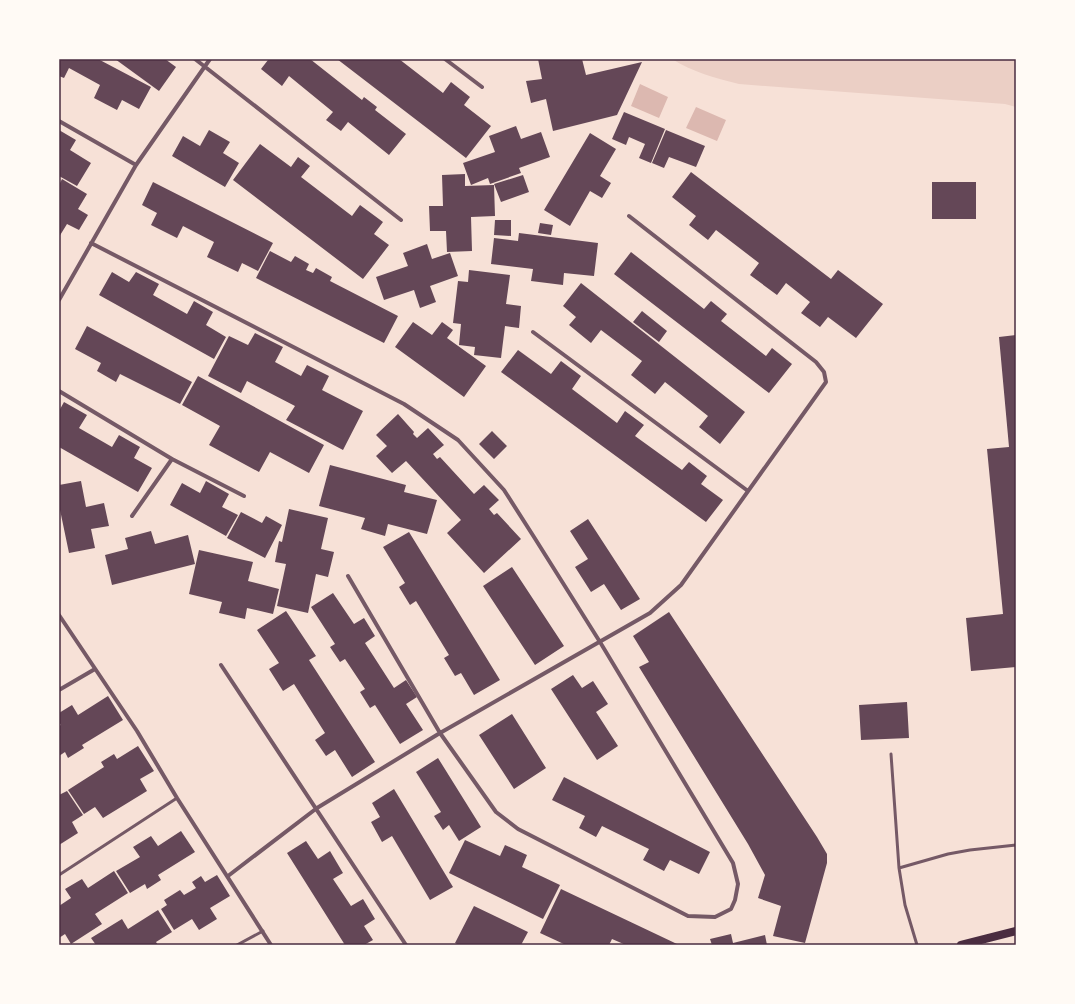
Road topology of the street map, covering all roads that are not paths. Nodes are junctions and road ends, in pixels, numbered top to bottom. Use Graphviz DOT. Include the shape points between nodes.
graph roads {
  1 [pos="195,59"];
  2 [pos="210,59"];
  3 [pos="445,59"];
  4 [pos="204,66"];
  5 [pos="482,86"];
  6 [pos="59,121"];
  7 [pos="136,165"];
  8 [pos="629,216"];
  9 [pos="401,220"];
  10 [pos="91,244"];
  11 [pos="59,300"];
  12 [pos="533,332"];
  13 [pos="59,391"];
  14 [pos="172,459"];
  15 [pos="748,491"];
  16 [pos="244,496"];
  17 [pos="132,516"];
  18 [pos="348,576"];
  19 [pos="59,616"];
  20 [pos="600,642"];
  21 [pos="221,665"];
  22 [pos="95,669"];
  23 [pos="59,690"];
  24 [pos="440,733"];
  25 [pos="891,754"];
  26 [pos="178,798"];
  27 [pos="317,808"];
  28 [pos="1016,845"];
  29 [pos="900,868"];
  30 [pos="59,875"];
  31 [pos="228,876"];
  32 [pos="263,931"];
  33 [pos="1016,931"];
  34 [pos="238,945"];
  35 [pos="271,945"];
  36 [pos="406,945"];
  37 [pos="917,945"];
  38 [pos="961,945"];
  1 -- 4 [label="street"];
  2 -- 4 [label="street"];
  3 -- 5 [label="street"];
  4 -- 7 [label="street"];
  4 -- 9 [label="street"];
  6 -- 7 [label="street"];
  7 -- 10 [label="street"];
  8 -- 15 [label="street" via="816,362 824,372 826,382"];
  10 -- 11 [label="street"];
  10 -- 20 [label="street" via="404,404 458,440 504,490"];
  12 -- 15 [label="street"];
  13 -- 14 [label="street"];
  14 -- 16 [label="street"];
  14 -- 17 [label="street"];
  15 -- 20 [label="street" via="681,585 650,613"];
  18 -- 24 [label="street"];
  19 -- 22 [label="street"];
  20 -- 24 [label="street"];
  20 -- 24 [label="street" via="733,863 738,884 735,900 730,909 715,917 688,916 518,828 496,812"];
  21 -- 27 [label="street"];
  22 -- 23 [label="street"];
  22 -- 26 [label="street" via="138,731"];
  24 -- 27 [label="street"];
  25 -- 29 [label="lane"];
  26 -- 30 [label="lane"];
  26 -- 31 [label="street"];
  27 -- 31 [label="street"];
  27 -- 36 [label="street"];
  28 -- 29 [label="lane" via="948,854"];
  29 -- 37 [label="lane" via="905,905"];
  31 -- 32 [label="street"];
  32 -- 34 [label="lane"];
  32 -- 35 [label="street"];
  33 -- 38 [label="main road"];
}
